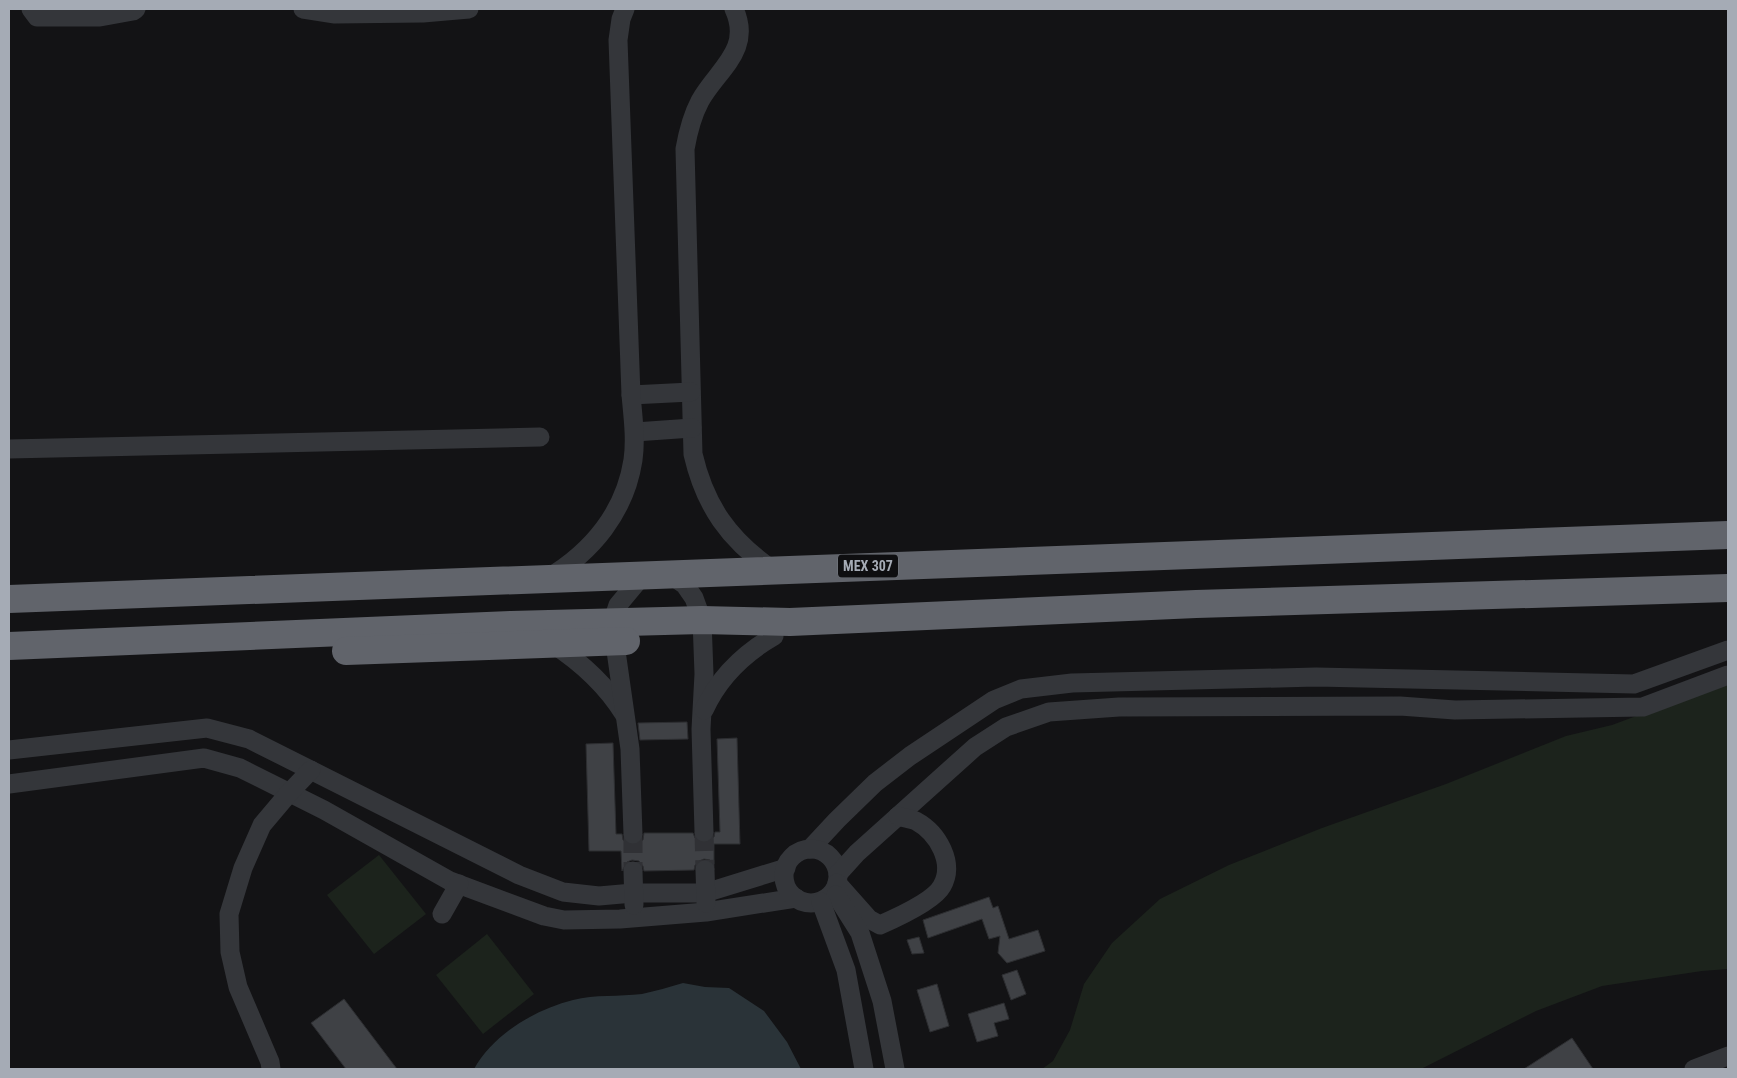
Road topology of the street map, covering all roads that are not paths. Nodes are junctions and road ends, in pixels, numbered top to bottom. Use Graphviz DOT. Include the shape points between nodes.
graph roads {
  1 [pos="31,9"];
  2 [pos="136,9"];
  3 [pos="303,9"];
  4 [pos="469,9"];
  5 [pos="734,9"];
  6 [pos="354,11"];
  7 [pos="622,12"];
  8 [pos="691,392"];
  9 [pos="631,395"];
  10 [pos="692,428"];
  11 [pos="635,432"];
  12 [pos="540,437"];
  13 [pos="9,449"];
  14 [pos="1728,535"];
  15 [pos="774,570"];
  16 [pos="656,574"];
  17 [pos="548,578"];
  18 [pos="1728,588"];
  19 [pos="9,599"];
  20 [pos="1196,604"];
  21 [pos="703,630"];
  22 [pos="613,632"];
  23 [pos="235,636"];
  24 [pos="774,636"];
  25 [pos="553,644"];
  26 [pos="9,646"];
  27 [pos="1728,650"];
  28 [pos="1728,676"];
  29 [pos="702,715"];
  30 [pos="627,719"];
  31 [pos="9,750"];
  32 [pos="311,770"];
  33 [pos="9,784"];
  34 [pos="289,793"];
  35 [pos="898,816"];
  36 [pos="704,832"];
  37 [pos="633,834"];
  38 [pos="810,849"];
  39 [pos="786,868"];
  40 [pos="705,870"];
  41 [pos="633,871"];
  42 [pos="459,884"];
  43 [pos="832,888"];
  44 [pos="705,892"];
  45 [pos="633,893"];
  46 [pos="796,898"];
  47 [pos="706,912"];
  48 [pos="442,914"];
  49 [pos="635,918"];
  50 [pos="1728,1056"];
  51 [pos="271,1069"];
  52 [pos="864,1069"];
  53 [pos="895,1069"];
  54 [pos="1694,1069"];
  1 -- 2 [label="street" via="37,17 100,17"];
  3 -- 6 [label="street" via="335,14"];
  4 -- 6 [label="street"];
  5 -- 8 [label="street" via="739,31 735,52 700,102 685,149"];
  7 -- 9 [label="street" via="618,40"];
  8 -- 9 [label="street"];
  8 -- 10 [label="street"];
  9 -- 11 [label="street"];
  10 -- 11 [label="street"];
  10 -- 15 [label="street" via="695,462 709,502 742,546"];
  11 -- 17 [label="street" via="629,476 616,510 587,550"];
  12 -- 13 [label="street"];
  14 -- 15 [label="highway, MEX 307"];
  15 -- 16 [label="highway, MEX 307"];
  16 -- 17 [label="highway, MEX 307"];
  16 -- 21 [label="street" via="685,585 694,598"];
  16 -- 22 [label="street" via="618,605"];
  17 -- 19 [label="highway, MEX 307"];
  18 -- 20 [label="highway"];
  20 -- 21 [label="highway" via="790,622"];
  20 -- 24 [label="highway" via="1172,616 1138,621"];
  21 -- 22 [label="highway"];
  21 -- 24 [label="highway"];
  21 -- 29 [label="street"];
  22 -- 23 [label="highway"];
  22 -- 25 [label="highway"];
  22 -- 30 [label="street"];
  23 -- 25 [label="highway" via="280,647 328,651"];
  23 -- 26 [label="highway"];
  24 -- 29 [label="street" via="732,667"];
  25 -- 30 [label="street" via="596,678"];
  27 -- 38 [label="street" via="1634,684 1316,677 1072,683 1021,689 994,700 910,756 875,783"];
  28 -- 35 [label="street" via="1643,707 1455,710 1400,706 1119,707 1049,712 1006,727 975,747"];
  29 -- 36 [label="street"];
  30 -- 37 [label="street"];
  31 -- 32 [label="street" via="207,728 249,739"];
  32 -- 34 [label="street"];
  32 -- 45 [label="street" via="519,875 563,892 599,896"];
  33 -- 34 [label="street" via="204,758 240,768"];
  34 -- 42 [label="street"];
  34 -- 51 [label="street" via="262,826 243,868 229,914 230,952 238,987"];
  35 -- 43 [label="street" via="857,853"];
  35 -- 43 [label="street" via="916,821 932,834 944,852 948,871 942,887 931,898 880,924 869,919"];
  38 -- 39 [label="street" via="795,855"];
  38 -- 43 [label="street" via="826,854 836,866"];
  39 -- 44 [label="street"];
  39 -- 46 [label="street" via="786,885"];
  40 -- 44 [label="street"];
  41 -- 45 [label="street"];
  42 -- 48 [label="street"];
  42 -- 49 [label="street" via="544,916 564,920"];
  43 -- 46 [label="street" via="812,903"];
  43 -- 52 [label="street"];
  43 -- 53 [label="street" via="860,933 882,1001"];
  44 -- 45 [label="street"];
  44 -- 47 [label="street"];
  45 -- 49 [label="street"];
  46 -- 47 [label="street"];
  47 -- 49 [label="street"];
  50 -- 54 [label="street"];
}
